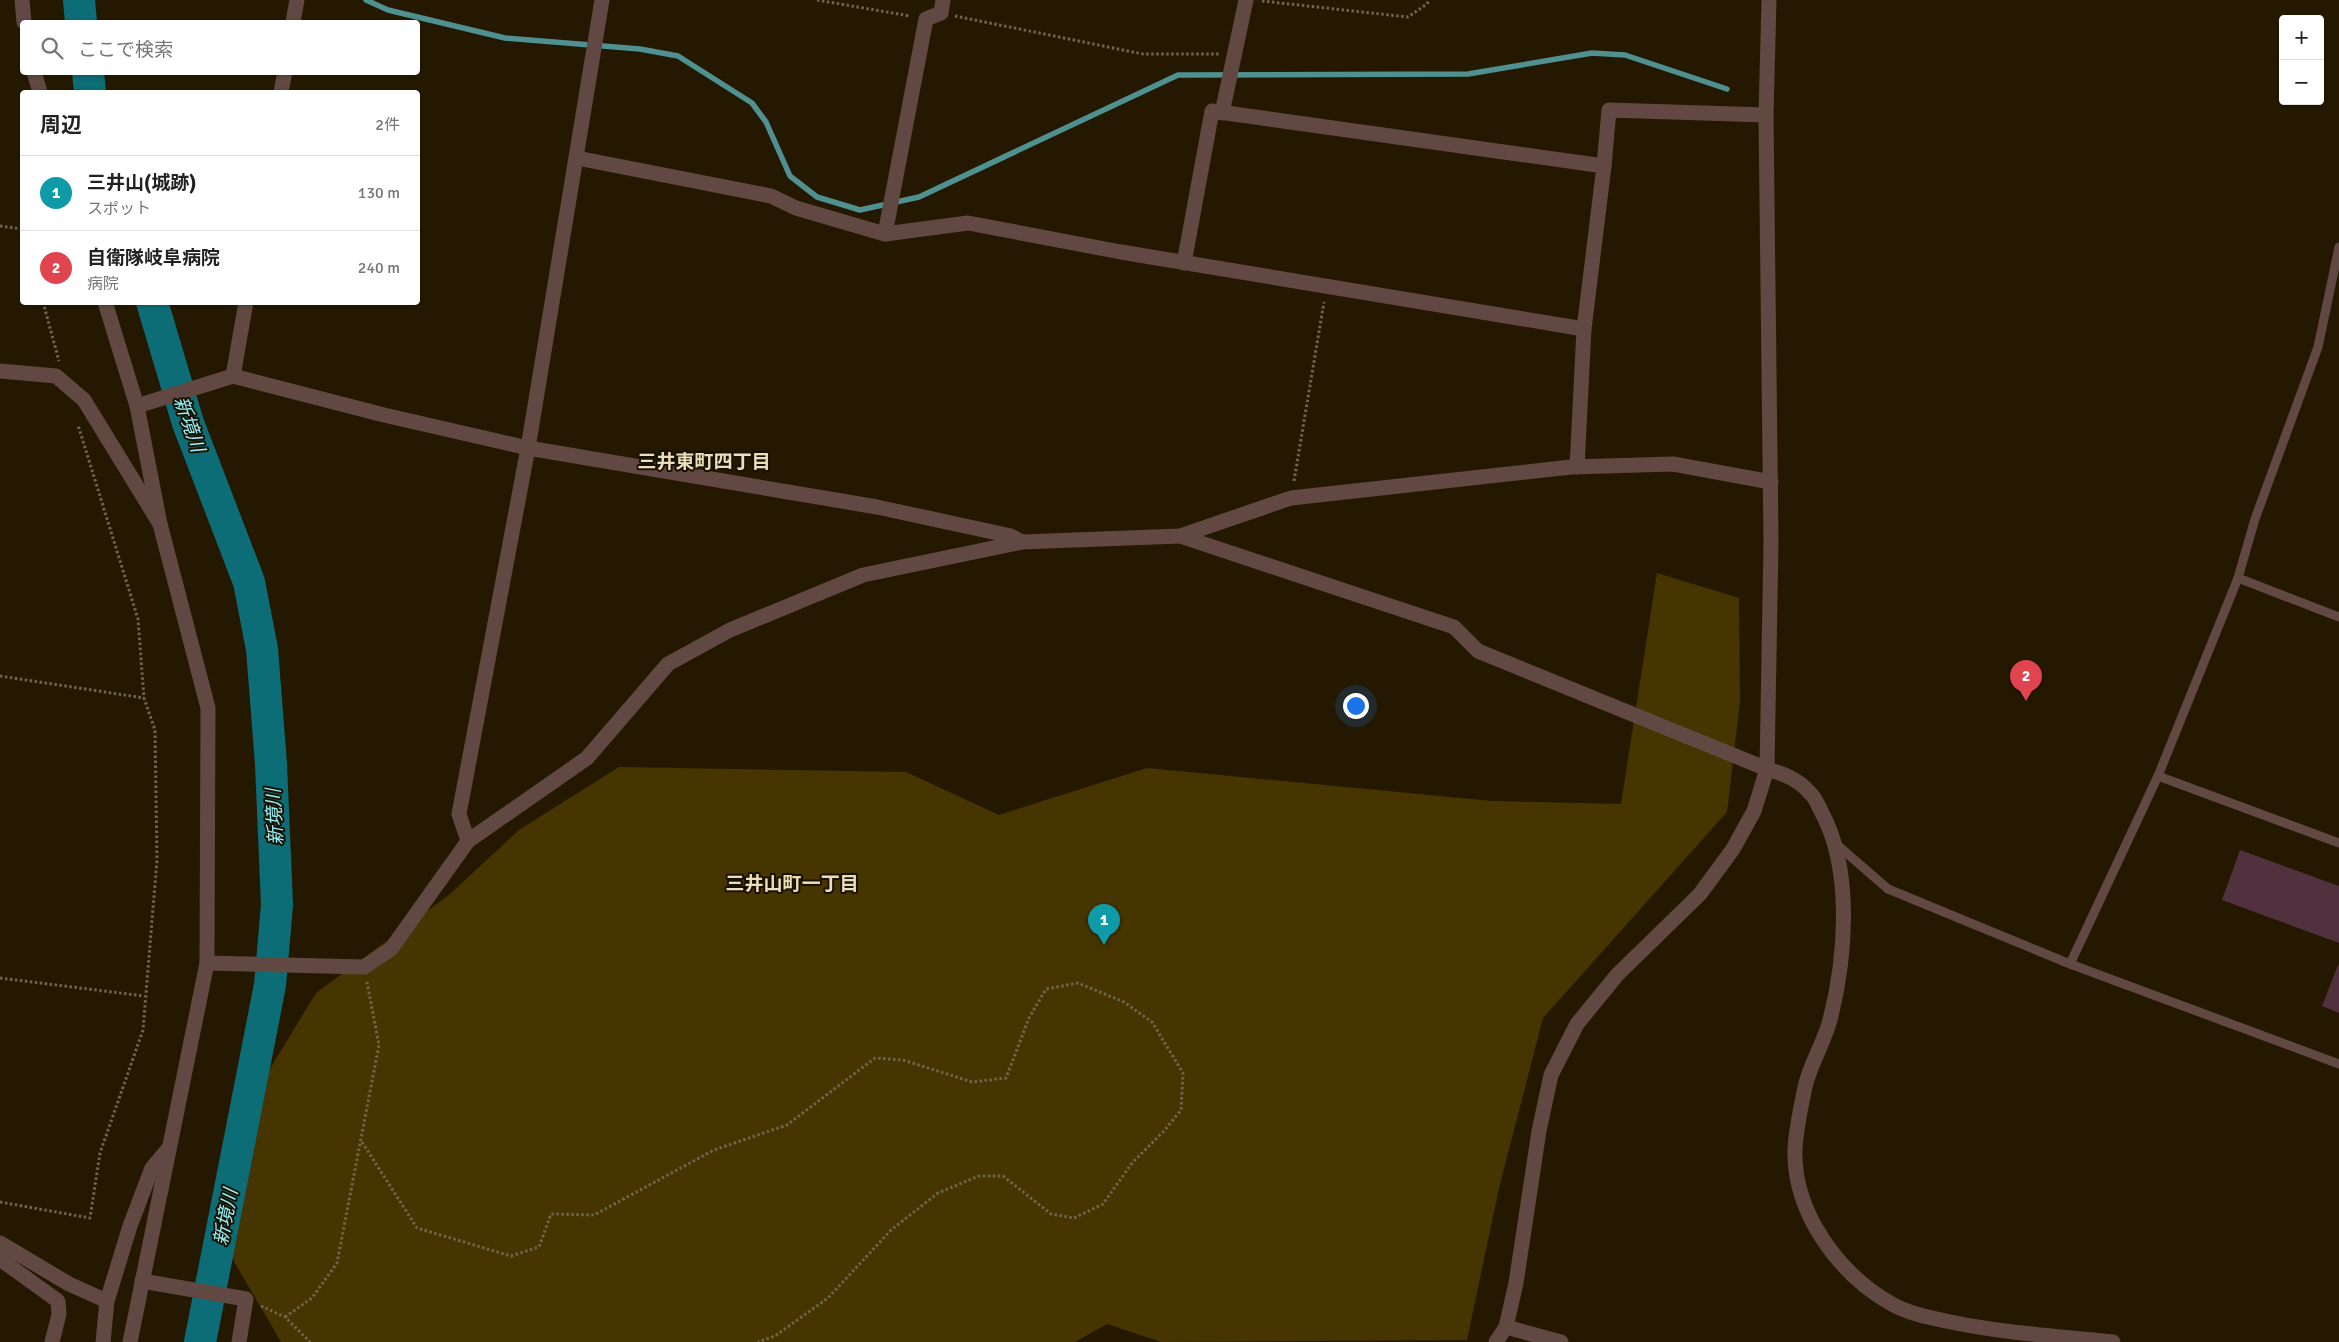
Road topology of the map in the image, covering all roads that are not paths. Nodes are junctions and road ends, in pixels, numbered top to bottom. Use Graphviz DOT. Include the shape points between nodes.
graph roads {
  1 [pos="22,0"];
  2 [pos="297,0"];
  3 [pos="602,0"];
  4 [pos="1253,0"];
  5 [pos="1769,0"];
  6 [pos="942,7"];
  7 [pos="24,20"];
  8 [pos="293,20"];
  9 [pos="35,75"];
  10 [pos="284,75"];
  11 [pos="39,90"];
  12 [pos="281,90"];
  13 [pos="1222,113"];
  14 [pos="1766,115"];
  15 [pos="578,158"];
  16 [pos="1604,166"];
  17 [pos="885,234"];
  18 [pos="2339,247"];
  19 [pos="1184,263"];
  20 [pos="106,305"];
  21 [pos="245,305"];
  22 [pos="1584,329"];
  23 [pos="0,371"];
  24 [pos="228,377"];
  25 [pos="142,404"];
  26 [pos="528,448"];
  27 [pos="1577,467"];
  28 [pos="1771,482"];
  29 [pos="160,524"];
  30 [pos="1180,536"];
  31 [pos="1022,542"];
  32 [pos="2238,578"];
  33 [pos="2339,617"];
  34 [pos="1767,769"];
  35 [pos="2158,776"];
  36 [pos="468,841"];
  37 [pos="1833,841"];
  38 [pos="2339,843"];
  39 [pos="207,963"];
  40 [pos="2070,964"];
  41 [pos="2339,1064"];
  42 [pos="168,1148"];
  43 [pos="0,1243"];
  44 [pos="0,1259"];
  45 [pos="142,1281"];
  46 [pos="107,1301"];
  47 [pos="1506,1327"];
  48 [pos="52,1342"];
  49 [pos="103,1342"];
  50 [pos="130,1342"];
  51 [pos="239,1342"];
  52 [pos="1496,1342"];
  53 [pos="1561,1342"];
  54 [pos="2113,1342"];
  1 -- 7 [label="street"];
  2 -- 8 [label="street"];
  3 -- 15 [label="street"];
  4 -- 13 [label="street" via="1233,54"];
  5 -- 14 [label="street"];
  6 -- 17 [label="street" via="926,19"];
  9 -- 11 [label="street"];
  10 -- 12 [label="street"];
  13 -- 16 [label="street"];
  13 -- 19 [label="street" via="1212,111"];
  14 -- 16 [label="street" via="1609,110"];
  14 -- 28 [label="street"];
  15 -- 17 [label="street" via="771,196 796,208"];
  15 -- 26 [label="street"];
  16 -- 22 [label="street"];
  17 -- 19 [label="street" via="968,223"];
  18 -- 32 [label="lane" via="2318,346 2255,519"];
  19 -- 22 [label="street"];
  20 -- 25 [label="street"];
  21 -- 24 [label="street"];
  22 -- 27 [label="street"];
  23 -- 29 [label="street" via="56,376 84,400"];
  24 -- 25 [label="street"];
  24 -- 26 [label="street"];
  25 -- 29 [label="street"];
  26 -- 31 [label="street" via="877,508 1011,536"];
  26 -- 36 [label="street" via="459,814"];
  27 -- 28 [label="street" via="1673,464"];
  27 -- 30 [label="street" via="1291,498"];
  28 -- 34 [label="street"];
  29 -- 39 [label="street" via="208,708"];
  30 -- 31 [label="street"];
  30 -- 34 [label="street" via="1454,627 1478,651"];
  31 -- 36 [label="street" via="863,575 730,630 668,664 587,758"];
  32 -- 33 [label="lane"];
  32 -- 35 [label="lane"];
  34 -- 37 [label="street" via="1793,777 1812,794 1831,828"];
  34 -- 47 [label="street" via="1754,811 1733,849 1700,894 1617,974 1577,1024 1551,1075"];
  35 -- 38 [label="lane"];
  35 -- 40 [label="lane"];
  36 -- 39 [label="street" via="391,949 364,966"];
  37 -- 40 [label="lane" via="1888,889"];
  37 -- 54 [label="street" via="1842,884 1842,953 1830,1021 1806,1085 1795,1149 1798,1178 1809,1214 1828,1248 1860,1281 1891,1304 1917,1315 1986,1329"];
  39 -- 42 [label="street"];
  40 -- 41 [label="lane"];
  42 -- 45 [label="street"];
  42 -- 46 [label="street" via="152,1168"];
  43 -- 46 [label="street" via="69,1284"];
  44 -- 48 [label="street" via="58,1301 59,1314"];
  45 -- 50 [label="street"];
  45 -- 51 [label="street" via="246,1299"];
  46 -- 49 [label="street"];
  47 -- 52 [label="street"];
  47 -- 53 [label="street"];
}
